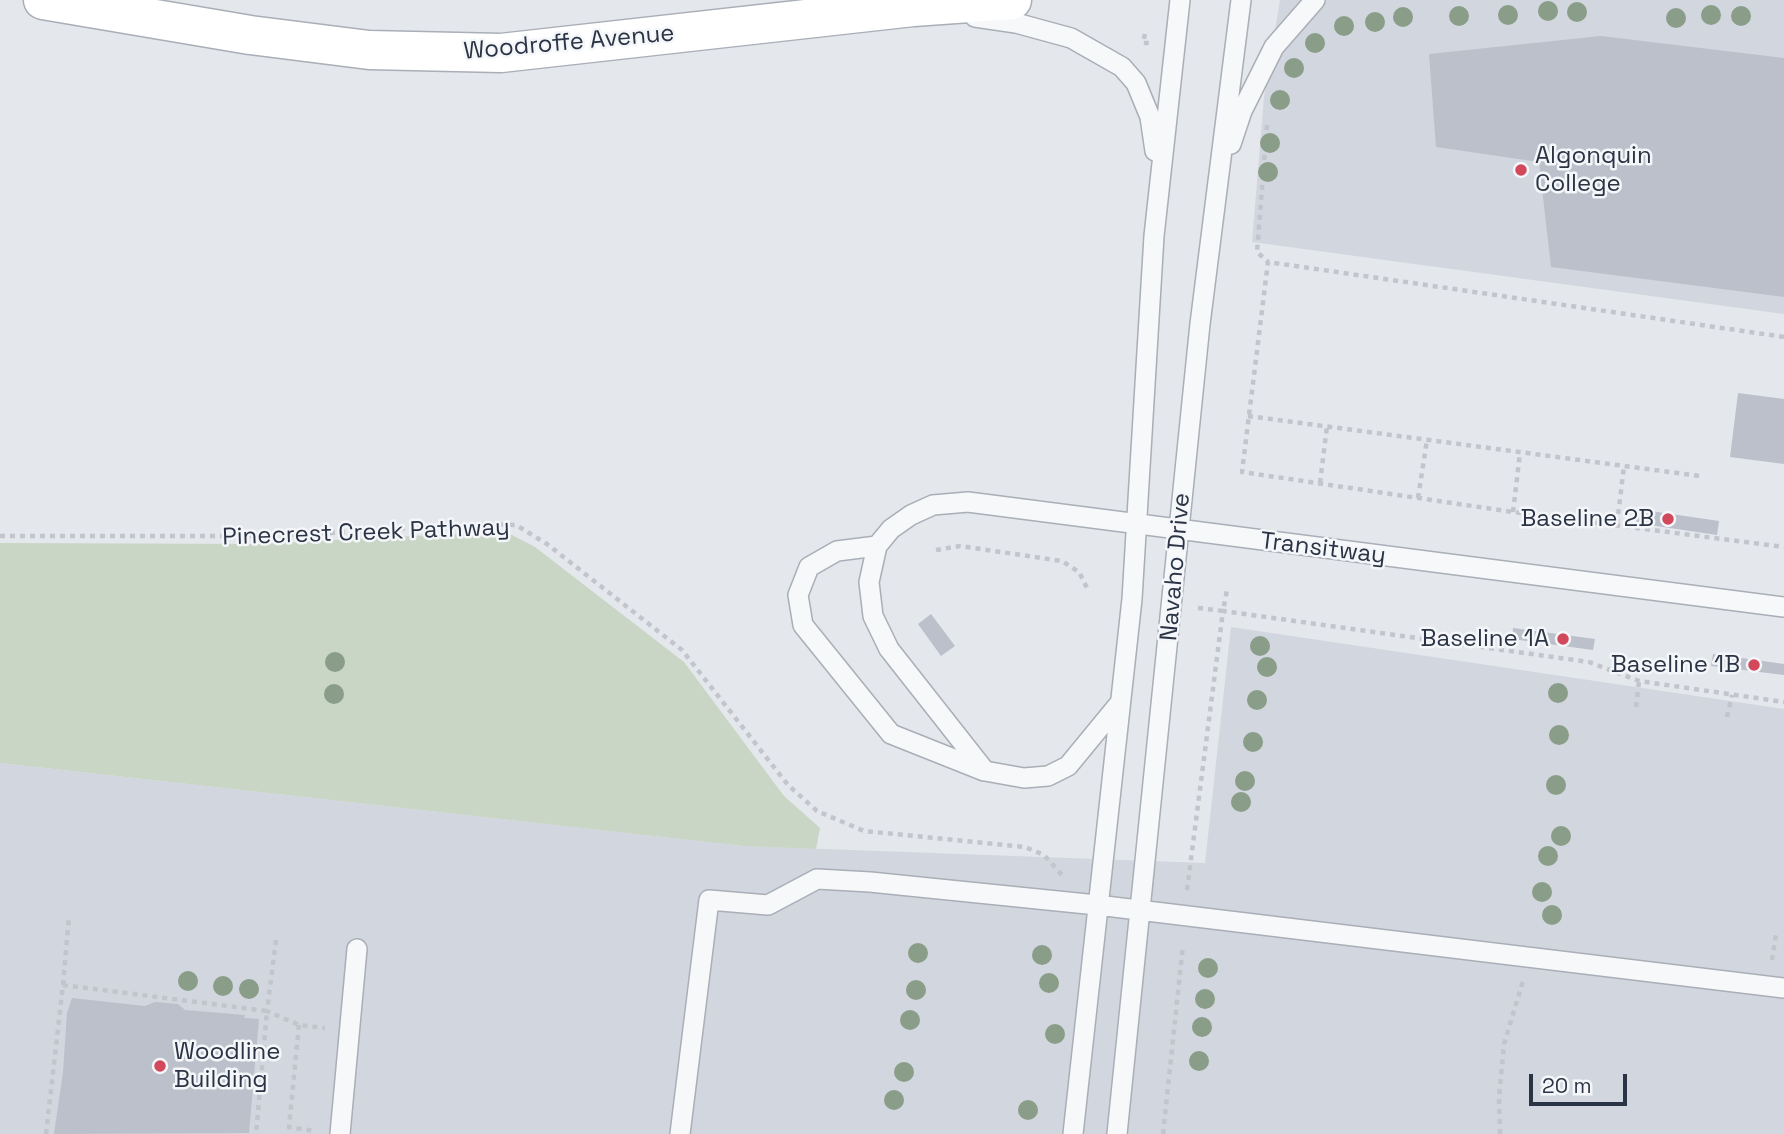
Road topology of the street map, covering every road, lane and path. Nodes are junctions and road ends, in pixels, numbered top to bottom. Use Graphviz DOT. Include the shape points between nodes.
graph roads {
  1 [pos="43,0"];
  2 [pos="1012,0"];
  3 [pos="1180,0"];
  4 [pos="1241,0"];
  5 [pos="1315,0"];
  6 [pos="913,7"];
  7 [pos="1268,122"];
  8 [pos="1158,183"];
  9 [pos="1218,184"];
  10 [pos="1268,262"];
  11 [pos="1784,337"];
  12 [pos="1248,416"];
  13 [pos="1328,426"];
  14 [pos="1427,440"];
  15 [pos="1520,453"];
  16 [pos="1625,466"];
  17 [pos="1700,476"];
  18 [pos="1320,483"];
  19 [pos="1418,498"];
  20 [pos="1513,512"];
  21 [pos="1138,523"];
  22 [pos="1617,524"];
  23 [pos="1180,529"];
  24 [pos="0,536"];
  25 [pos="877,547"];
  26 [pos="1784,547"];
  27 [pos="936,550"];
  28 [pos="1088,590"];
  29 [pos="1227,590"];
  30 [pos="1784,607"];
  31 [pos="1197,608"];
  32 [pos="1223,611"];
  33 [pos="1639,681"];
  34 [pos="1732,695"];
  35 [pos="1784,702"];
  36 [pos="1119,704"];
  37 [pos="1636,707"];
  38 [pos="1727,717"];
  39 [pos="985,771"];
  40 [pos="1062,876"];
  41 [pos="1187,890"];
  42 [pos="1097,905"];
  43 [pos="1138,911"];
  44 [pos="69,916"];
  45 [pos="1776,934"];
  46 [pos="275,940"];
  47 [pos="1183,945"];
  48 [pos="357,949"];
  49 [pos="1521,955"];
  50 [pos="1772,961"];
  51 [pos="63,985"];
  52 [pos="1784,988"];
  53 [pos="267,1011"];
  54 [pos="299,1025"];
  55 [pos="349,1031"];
  56 [pos="332,1133"];
  57 [pos="46,1134"];
  58 [pos="256,1134"];
  59 [pos="680,1134"];
  60 [pos="1073,1134"];
  61 [pos="1117,1134"];
  62 [pos="1163,1134"];
  63 [pos="1500,1134"];
  1 -- 6 [label="main road, Woodroffe Avenue" via="369,50 501,53"];
  2 -- 6 [label="main road, Woodroffe Avenue"];
  3 -- 8 [label="lane, Navaho Drive"];
  4 -- 9 [label="lane, Navaho Drive"];
  5 -- 9 [label="lane" via="1287,28 1258,76"];
  6 -- 8 [label="lane" via="1040,29 1071,38 1122,67 1136,83 1150,117"];
  7 -- 10 [label="path" via="1257,252"];
  8 -- 21 [label="lane, Navaho Drive"];
  9 -- 23 [label="lane, Navaho Drive"];
  10 -- 11 [label="path"];
  10 -- 12 [label="path"];
  12 -- 13 [label="path"];
  12 -- 18 [label="path" via="1242,472"];
  13 -- 14 [label="path"];
  13 -- 18 [label="path"];
  14 -- 15 [label="path"];
  14 -- 19 [label="path"];
  15 -- 16 [label="path"];
  15 -- 20 [label="path"];
  16 -- 17 [label="path"];
  16 -- 22 [label="path"];
  18 -- 19 [label="path"];
  19 -- 20 [label="path"];
  20 -- 22 [label="path"];
  21 -- 23 [label="lane, Transitway"];
  21 -- 25 [label="lane, Transitway" via="968,502 933,505 891,529"];
  21 -- 36 [label="lane, Navaho Drive"];
  22 -- 26 [label="path"];
  23 -- 30 [label="lane, Transitway"];
  23 -- 43 [label="lane, Navaho Drive"];
  24 -- 40 [label="path, Pinecrest Creek Pathway" via="279,536 516,525 682,650 788,785 817,811 864,831 1026,846 1044,855"];
  25 -- 39 [label="lane" via="869,582 873,615 889,649"];
  25 -- 39 [label="lane" via="837,551 809,567 798,596 803,625 891,734"];
  27 -- 28 [label="path" via="960,546 1062,561 1079,572"];
  29 -- 32 [label="path"];
  31 -- 32 [label="path"];
  32 -- 33 [label="path" via="1589,662"];
  32 -- 41 [label="path"];
  33 -- 34 [label="path"];
  33 -- 37 [label="path"];
  34 -- 35 [label="path"];
  34 -- 38 [label="path"];
  36 -- 39 [label="lane" via="1068,766 1048,776 1024,778"];
  36 -- 42 [label="lane, Navaho Drive"];
  42 -- 43 [label="lane"];
  42 -- 59 [label="lane" via="817,880 768,905 709,900"];
  42 -- 60 [label="lane, Navaho Drive"];
  43 -- 49 [label="lane"];
  43 -- 61 [label="lane, Navaho Drive"];
  44 -- 51 [label="path"];
  45 -- 50 [label="path"];
  46 -- 53 [label="path"];
  47 -- 62 [label="path"];
  48 -- 55 [label="lane"];
  49 -- 52 [label="lane"];
  49 -- 63 [label="path" via="1523,981 1504,1044"];
  51 -- 53 [label="path"];
  51 -- 57 [label="path"];
  53 -- 54 [label="path"];
  53 -- 58 [label="path"];
  54 -- 55 [label="path"];
  54 -- 56 [label="path" via="289,1127"];
  55 -- 56 [label="lane"];
}
